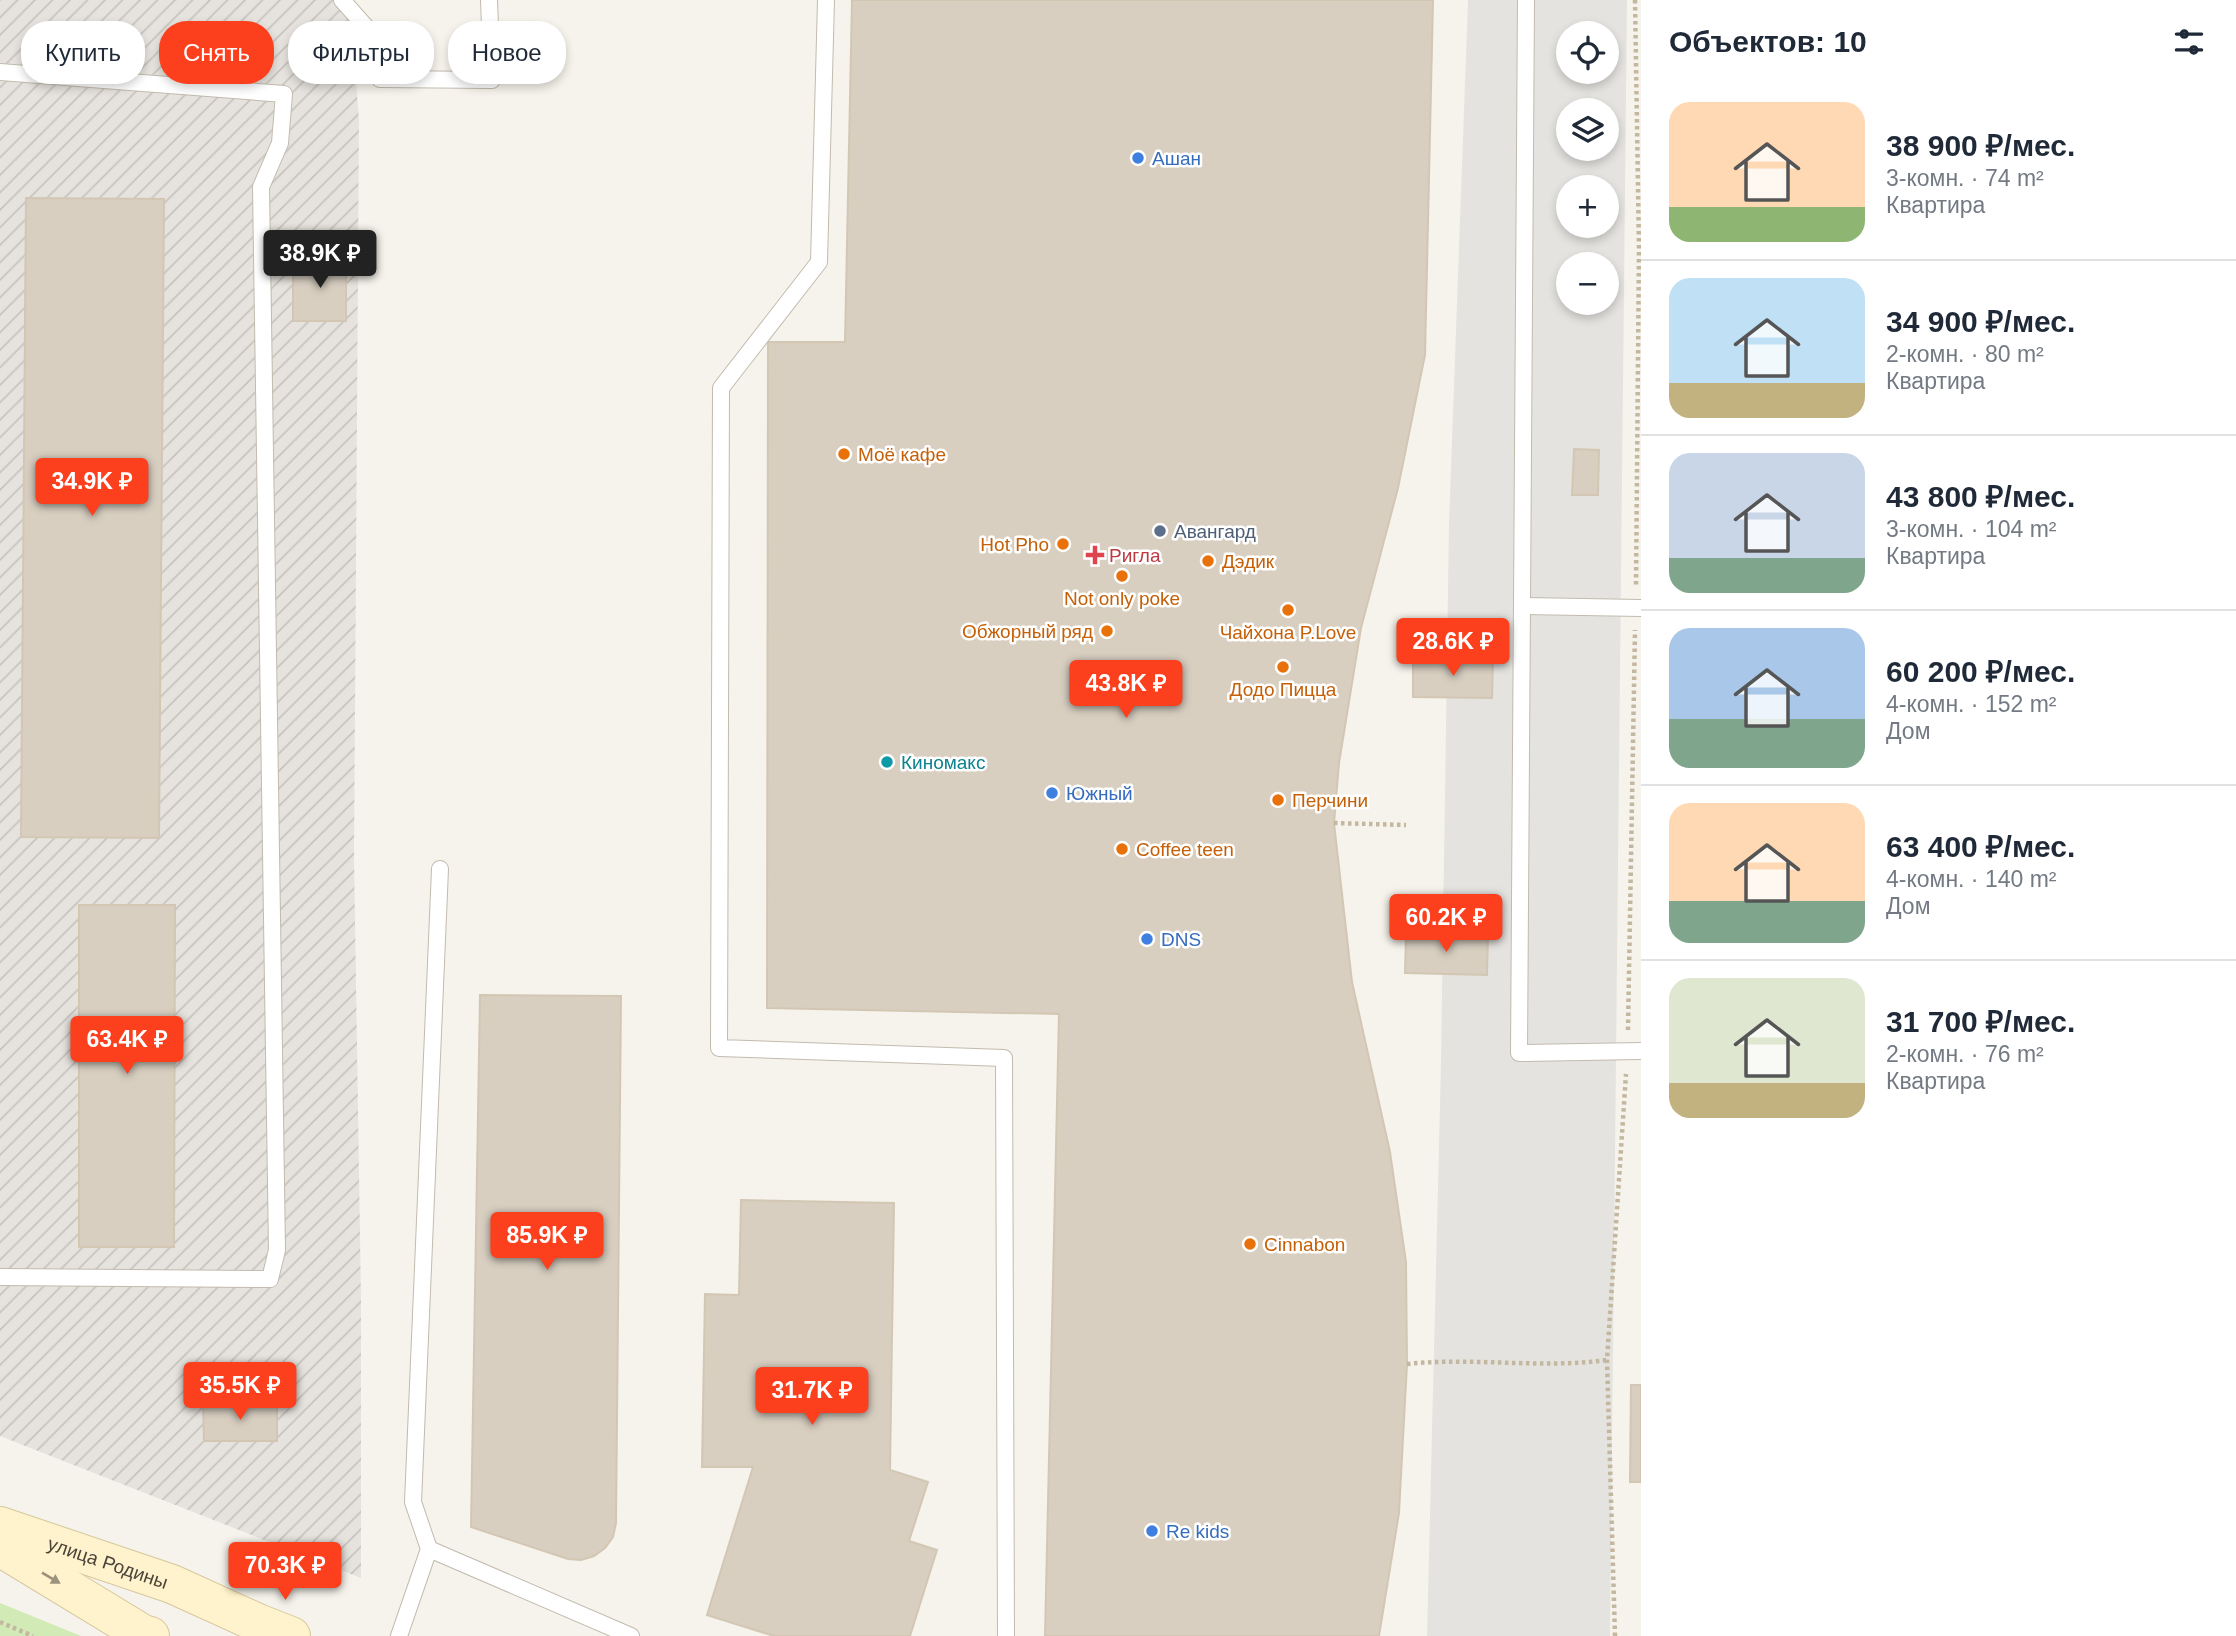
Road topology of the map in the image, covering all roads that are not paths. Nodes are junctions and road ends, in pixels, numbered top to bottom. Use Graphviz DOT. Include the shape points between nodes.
graph roads {
  1 [pos="342,0"];
  2 [pos="489,0"];
  3 [pos="826,0"];
  4 [pos="1526,0"];
  5 [pos="0,72"];
  6 [pos="1522,606"];
  7 [pos="1638,608"];
  8 [pos="440,869"];
  9 [pos="1634,1051"];
  10 [pos="0,1277"];
  11 [pos="0,1526"];
  12 [pos="0,1547"];
  13 [pos="429,1549"];
  14 [pos="117,1566"];
  15 [pos="101,1608"];
  16 [pos="150,1636"];
  17 [pos="292,1636"];
  18 [pos="399,1636"];
  19 [pos="631,1636"];
  20 [pos="1006,1636"];
  1 -- 2 [label="lane" via="366,27 380,79 492,80"];
  3 -- 20 [label="lane" via="819,262 722,388 719,1048 1004,1058"];
  4 -- 6 [label="lane"];
  5 -- 10 [label="lane" via="284,94 281,143 261,187 277,1250 270,1279"];
  6 -- 7 [label="lane"];
  6 -- 9 [label="lane" via="1519,1053"];
  8 -- 13 [label="lane" via="413,1502"];
  11 -- 14 [label="street, улица Родины"];
  12 -- 15 [label="street, улица Родины, one-way"];
  13 -- 18 [label="lane"];
  13 -- 19 [label="lane"];
  14 -- 15 [label="street"];
  14 -- 17 [label="street, улица Родины" via="172,1584"];
  15 -- 16 [label="street, улица Родины"];
}
